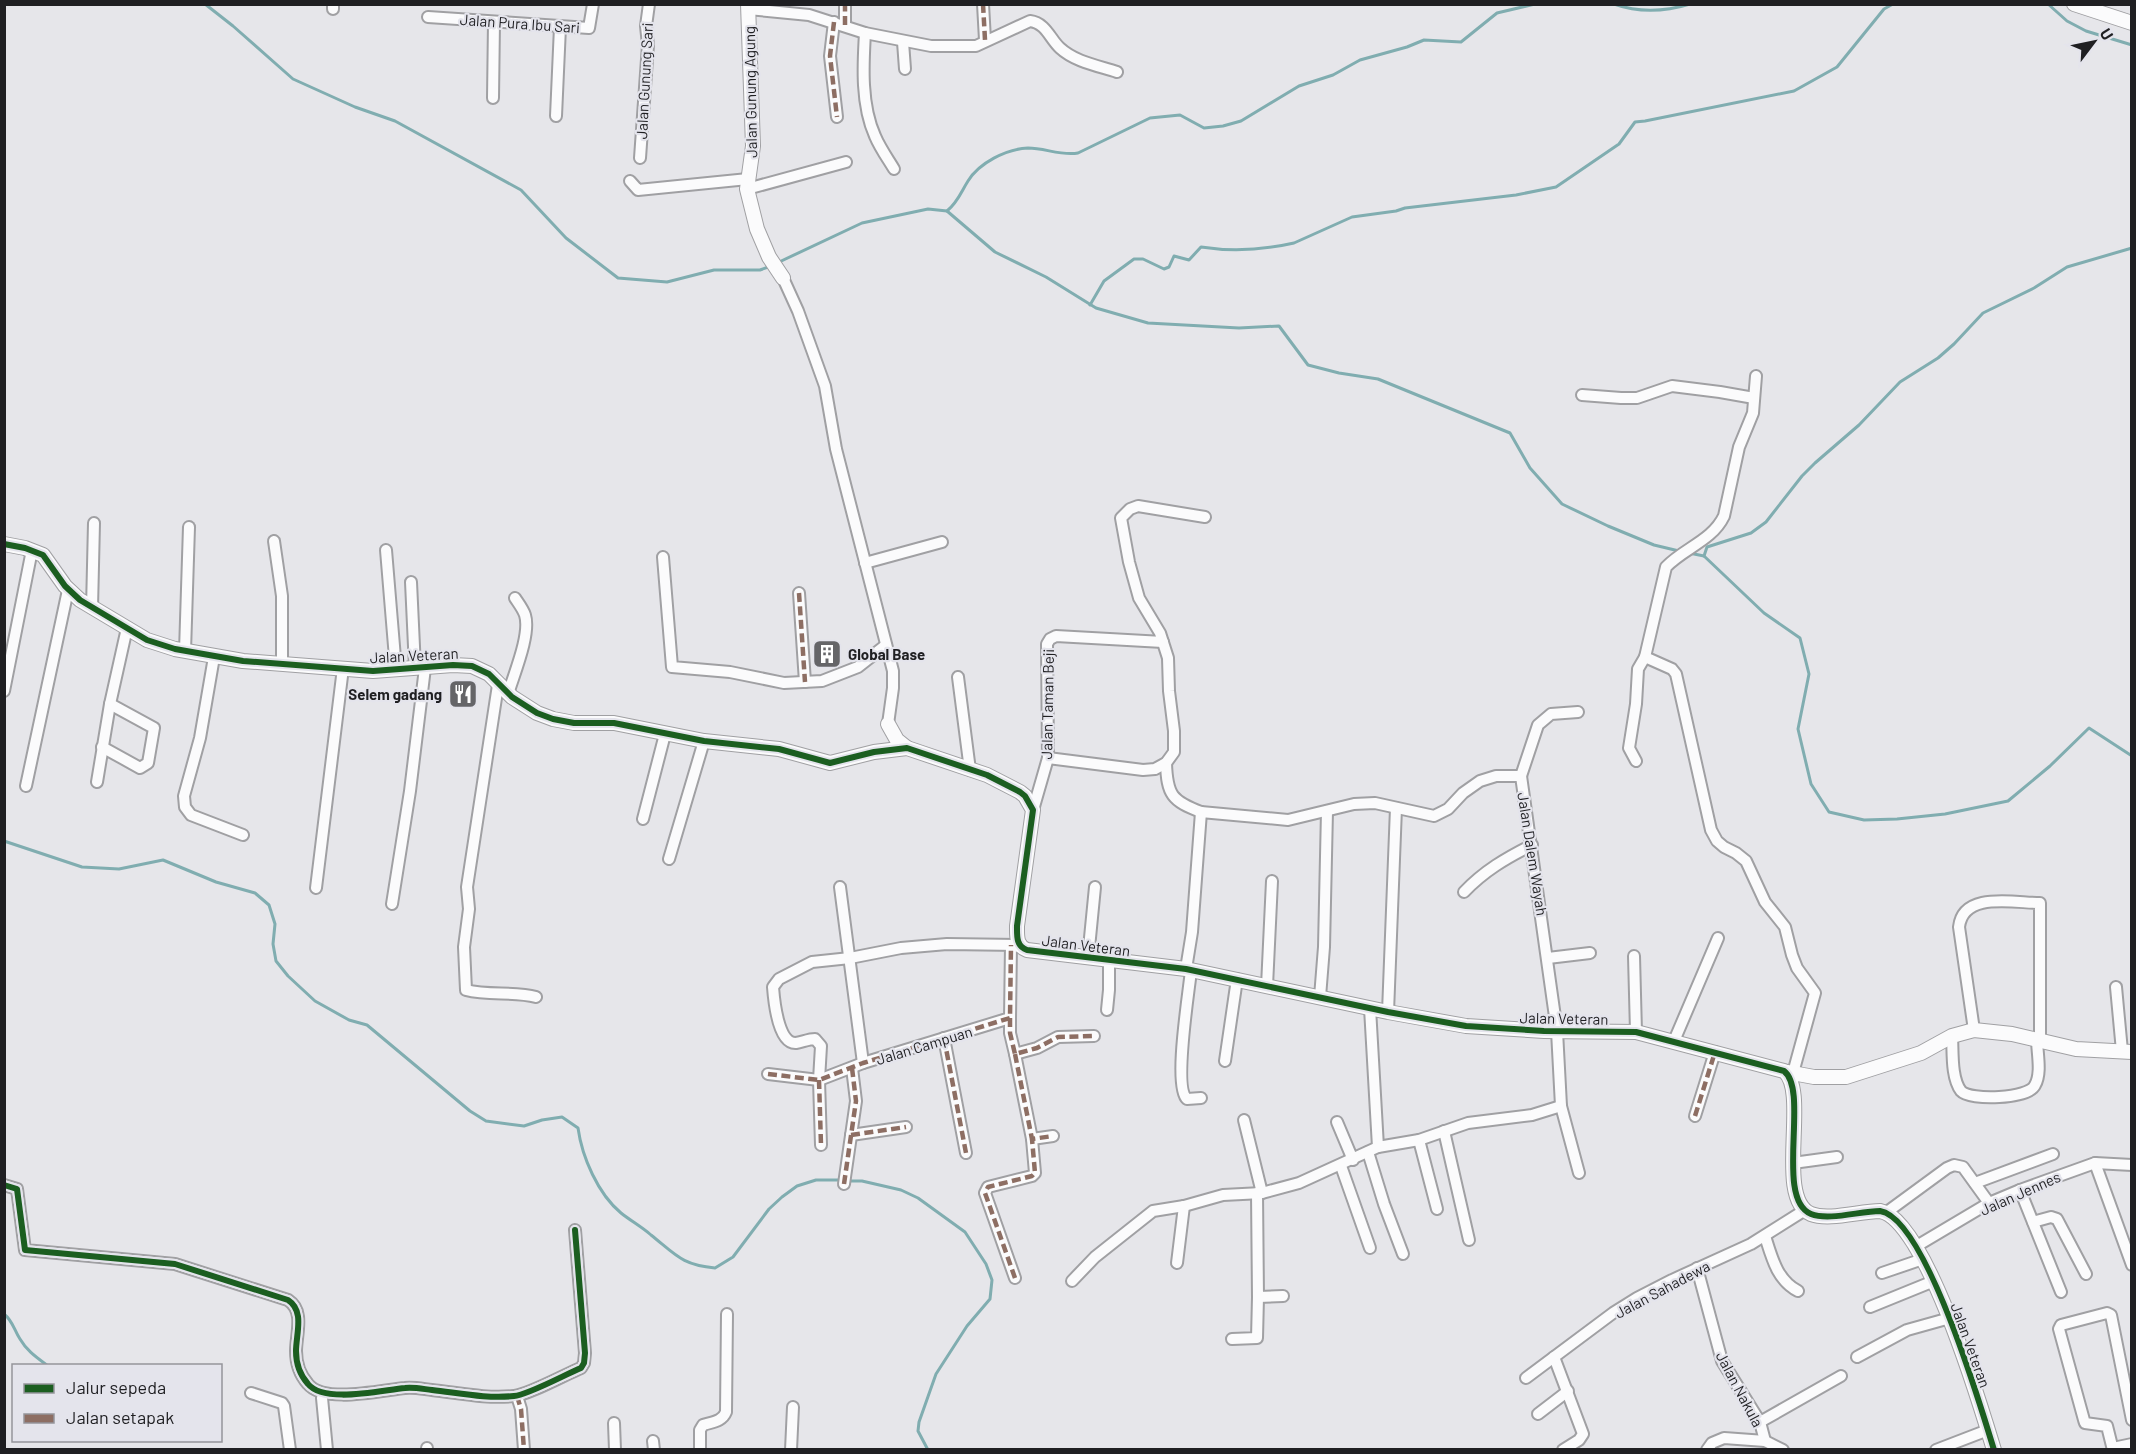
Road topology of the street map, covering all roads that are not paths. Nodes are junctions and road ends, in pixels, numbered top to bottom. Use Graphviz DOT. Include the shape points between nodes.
graph roads {
  1 [pos="593,4"];
  2 [pos="649,4"];
  3 [pos="845,4"];
  4 [pos="983,4"];
  5 [pos="2074,4"];
  6 [pos="748,7"];
  7 [pos="428,16"];
  8 [pos="494,22"];
  9 [pos="2132,23"];
  10 [pos="839,24"];
  11 [pos="560,27"];
  12 [pos="866,33"];
  13 [pos="985,40"];
  14 [pos="903,42"];
  15 [pos="905,69"];
  16 [pos="1117,72"];
  17 [pos="492,98"];
  18 [pos="556,116"];
  19 [pos="837,117"];
  20 [pos="640,158"];
  21 [pos="846,162"];
  22 [pos="894,169"];
  23 [pos="630,181"];
  24 [pos="748,184"];
  25 [pos="783,278"];
  26 [pos="1756,376"];
  27 [pos="1582,395"];
  28 [pos="1754,399"];
  29 [pos="1204,517"];
  30 [pos="94,523"];
  31 [pos="189,527"];
  32 [pos="274,541"];
  33 [pos="942,542"];
  34 [pos="4,544"];
  35 [pos="32,550"];
  36 [pos="386,550"];
  37 [pos="663,557"];
  38 [pos="865,563"];
  39 [pos="411,582"];
  40 [pos="68,590"];
  41 [pos="799,593"];
  42 [pos="515,598"];
  43 [pos="92,608"];
  44 [pos="127,628"];
  45 [pos="1163,642"];
  46 [pos="886,645"];
  47 [pos="185,651"];
  48 [pos="214,657"];
  49 [pos="1645,657"];
  50 [pos="282,664"];
  51 [pos="343,668"];
  52 [pos="420,668"];
  53 [pos="396,670"];
  54 [pos="958,678"];
  55 [pos="805,682"];
  56 [pos="503,689"];
  57 [pos="4,692"];
  58 [pos="110,704"];
  59 [pos="1578,712"];
  60 [pos="888,724"];
  61 [pos="665,734"];
  62 [pos="704,741"];
  63 [pos="102,747"];
  64 [pos="907,748"];
  65 [pos="874,752"];
  66 [pos="1048,758"];
  67 [pos="1636,761"];
  68 [pos="1166,763"];
  69 [pos="970,770"];
  70 [pos="1521,776"];
  71 [pos="98,782"];
  72 [pos="26,786"];
  73 [pos="1396,808"];
  74 [pos="1033,810"];
  75 [pos="1327,811"];
  76 [pos="1201,812"];
  77 [pos="643,819"];
  78 [pos="243,835"];
  79 [pos="1532,845"];
  80 [pos="669,859"];
  81 [pos="1272,882"];
  82 [pos="840,887"];
  83 [pos="316,888"];
  84 [pos="1095,888"];
  85 [pos="1464,892"];
  86 [pos="393,904"];
  87 [pos="1718,938"];
  88 [pos="1015,945"];
  89 [pos="1590,953"];
  90 [pos="1634,956"];
  91 [pos="850,958"];
  92 [pos="1088,958"];
  93 [pos="1548,958"];
  94 [pos="1109,961"];
  95 [pos="1189,973"];
  96 [pos="1237,979"];
  97 [pos="1267,986"];
  98 [pos="2116,987"];
  99 [pos="1320,997"];
  100 [pos="536,998"];
  101 [pos="1370,1008"];
  102 [pos="1107,1010"];
  103 [pos="1388,1012"];
  104 [pos="1010,1018"];
  105 [pos="1974,1030"];
  106 [pos="1557,1031"];
  107 [pos="1636,1032"];
  108 [pos="1094,1036"];
  109 [pos="1952,1036"];
  110 [pos="944,1038"];
  111 [pos="2038,1040"];
  112 [pos="1674,1041"];
  113 [pos="1715,1052"];
  114 [pos="2127,1052"];
  115 [pos="1015,1054"];
  116 [pos="1225,1061"];
  117 [pos="863,1063"];
  118 [pos="852,1068"];
  119 [pos="1790,1072"];
  120 [pos="768,1074"];
  121 [pos="819,1080"];
  122 [pos="1201,1098"];
  123 [pos="1561,1106"];
  124 [pos="1695,1116"];
  125 [pos="1244,1120"];
  126 [pos="1337,1122"];
  127 [pos="906,1126"];
  128 [pos="1444,1131"];
  129 [pos="851,1135"];
  130 [pos="1053,1136"];
  131 [pos="1032,1138"];
  132 [pos="1419,1140"];
  133 [pos="820,1144"];
  134 [pos="1373,1150"];
  135 [pos="966,1153"];
  136 [pos="2053,1154"];
  137 [pos="1837,1157"];
  138 [pos="1353,1160"];
  139 [pos="1793,1163"];
  140 [pos="2096,1163"];
  141 [pos="2132,1165"];
  142 [pos="1341,1166"];
  143 [pos="1578,1173"];
  144 [pos="1975,1183"];
  145 [pos="844,1184"];
  146 [pos="4,1185"];
  147 [pos="2020,1190"];
  148 [pos="1260,1193"];
  149 [pos="1989,1203"];
  150 [pos="1184,1206"];
  151 [pos="1437,1209"];
  152 [pos="1805,1210"];
  153 [pos="1887,1212"];
  154 [pos="2033,1222"];
  155 [pos="575,1230"];
  156 [pos="1766,1236"];
  157 [pos="1469,1240"];
  158 [pos="1370,1248"];
  159 [pos="1919,1253"];
  160 [pos="1403,1254"];
  161 [pos="1177,1263"];
  162 [pos="2132,1265"];
  163 [pos="1697,1268"];
  164 [pos="1882,1273"];
  165 [pos="2086,1274"];
  166 [pos="1015,1278"];
  167 [pos="1072,1281"];
  168 [pos="1934,1281"];
  169 [pos="1798,1291"];
  170 [pos="2061,1292"];
  171 [pos="1283,1296"];
  172 [pos="1258,1297"];
  173 [pos="1870,1307"];
  174 [pos="727,1314"];
  175 [pos="1950,1318"];
  176 [pos="1232,1339"];
  177 [pos="1554,1357"];
  178 [pos="1857,1357"];
  179 [pos="1840,1376"];
  180 [pos="1526,1378"];
  181 [pos="1568,1391"];
  182 [pos="251,1393"];
  183 [pos="517,1396"];
  184 [pos="322,1398"];
  185 [pos="793,1407"];
  186 [pos="1538,1414"];
  187 [pos="2132,1420"];
  188 [pos="1760,1422"];
  189 [pos="614,1423"];
  190 [pos="1988,1430"];
  191 [pos="1765,1441"];
  192 [pos="2132,1444"];
  193 [pos="290,1449"];
  194 [pos="327,1449"];
  195 [pos="524,1449"];
  196 [pos="615,1449"];
  197 [pos="700,1449"];
  198 [pos="791,1449"];
  199 [pos="1563,1449"];
  200 [pos="1707,1449"];
  201 [pos="1783,1449"];
  202 [pos="1936,1449"];
  203 [pos="1994,1449"];
  204 [pos="2113,1449"];
  1 -- 11 [label="street, Jalan Pura Ibu Sari" via="589,28"];
  2 -- 20 [label="street, Jalan Gunung Sari"];
  3 -- 10 [label="street"];
  4 -- 13 [label="street"];
  5 -- 9 [label="street"];
  6 -- 10 [label="street" via="809,15"];
  6 -- 24 [label="street, Jalan Gunung Agung" via="753,146"];
  7 -- 8 [label="street, Jalan Pura Ibu Sari"];
  8 -- 11 [label="street, Jalan Pura Ibu Sari"];
  8 -- 17 [label="street"];
  10 -- 12 [label="street"];
  10 -- 19 [label="street" via="830,56"];
  11 -- 18 [label="street"];
  12 -- 14 [label="street"];
  12 -- 22 [label="street" via="862,76 869,117 874,136"];
  13 -- 14 [label="street" via="976,46"];
  13 -- 16 [label="street" via="1030,21 1037,22 1068,54"];
  14 -- 15 [label="street"];
  21 -- 24 [label="street"];
  23 -- 24 [label="street" via="638,190"];
  24 -- 25 [label="street, Jalan Gunung Agung" via="757,229"];
  25 -- 38 [label="street" via="825,386 836,449"];
  26 -- 28 [label="street"];
  27 -- 28 [label="street" via="1636,398 1672,386"];
  28 -- 49 [label="street" via="1724,516 1716,529 1666,567"];
  29 -- 45 [label="street" via="1138,506 1121,518 1139,598"];
  30 -- 43 [label="street"];
  31 -- 47 [label="street"];
  32 -- 50 [label="street" via="282,596"];
  33 -- 38 [label="street"];
  34 -- 35 [label="street, Jalan Veteran"];
  35 -- 40 [label="street, Jalan Veteran" via="45,557"];
  35 -- 57 [label="street"];
  36 -- 53 [label="street"];
  37 -- 55 [label="street" via="672,667"];
  38 -- 46 [label="street"];
  39 -- 52 [label="street"];
  40 -- 43 [label="street, Jalan Veteran"];
  40 -- 72 [label="street"];
  41 -- 55 [label="street"];
  42 -- 56 [label="street" via="525,613 526,623 522,649"];
  43 -- 44 [label="street, Jalan Veteran"];
  44 -- 47 [label="street, Jalan Veteran" via="147,640"];
  44 -- 58 [label="street"];
  45 -- 66 [label="street, Jalan Taman Beji" via="1056,636 1050,639"];
  45 -- 68 [label="street" via="1174,731 1174,752"];
  46 -- 55 [label="street" via="858,667 822,681"];
  46 -- 60 [label="street" via="893,671"];
  47 -- 48 [label="street, Jalan Veteran"];
  48 -- 50 [label="street, Jalan Veteran"];
  48 -- 78 [label="street" via="200,738 184,796 185,807 191,815"];
  49 -- 67 [label="street" via="1638,669 1636,704 1624,747"];
  49 -- 119 [label="street" via="1676,674 1711,830 1717,841 1746,861 1765,902 1785,927 1797,968 1815,993"];
  50 -- 51 [label="street, Jalan Veteran"];
  51 -- 53 [label="street, Jalan Veteran"];
  51 -- 83 [label="street"];
  52 -- 53 [label="street, Jalan Veteran"];
  52 -- 56 [label="street, Jalan Veteran" via="472,666 489,674"];
  52 -- 86 [label="street" via="410,791"];
  54 -- 69 [label="street"];
  56 -- 61 [label="street, Jalan Veteran" via="537,713 554,719 614,723"];
  56 -- 100 [label="street" via="468,887 461,990"];
  58 -- 63 [label="street"];
  58 -- 63 [label="street" via="154,728 148,763 140,768"];
  59 -- 70 [label="street" via="1551,714 1538,725"];
  60 -- 64 [label="street"];
  60 -- 65 [label="street"];
  61 -- 62 [label="street, Jalan Veteran"];
  61 -- 77 [label="street"];
  62 -- 65 [label="street, Jalan Veteran" via="779,749 830,763"];
  62 -- 80 [label="street"];
  63 -- 71 [label="street"];
  64 -- 65 [label="street, Jalan Veteran"];
  64 -- 69 [label="street, Jalan Veteran"];
  66 -- 68 [label="street" via="1143,770"];
  66 -- 74 [label="street, Jalan Taman Beji"];
  68 -- 76 [label="street" via="1166,786 1172,796"];
  69 -- 74 [label="street, Jalan Veteran" via="1020,792"];
  70 -- 73 [label="street, Jalan Dalem Wayah" via="1496,776 1480,781 1434,816"];
  70 -- 79 [label="street, Jalan Dalem Wayah"];
  73 -- 75 [label="street, Jalan Dalem Wayah" via="1375,803"];
  73 -- 103 [label="street"];
  74 -- 88 [label="street, Jalan Veteran"];
  75 -- 76 [label="street, Jalan Dalem Wayah" via="1288,820"];
  75 -- 99 [label="street"];
  76 -- 95 [label="street"];
  79 -- 85 [label="street" via="1496,864"];
  79 -- 93 [label="street, Jalan Dalem Wayah"];
  81 -- 97 [label="street"];
  82 -- 91 [label="street"];
  84 -- 92 [label="street"];
  87 -- 112 [label="street"];
  88 -- 91 [label="street" via="947,944"];
  88 -- 92 [label="street, Jalan Veteran"];
  88 -- 104 [label="street"];
  89 -- 93 [label="street"];
  90 -- 107 [label="street"];
  91 -- 117 [label="street"];
  91 -- 121 [label="street" via="813,962 779,979 773,987 783,1035 796,1043 815,1039 821,1046"];
  92 -- 94 [label="street, Jalan Veteran"];
  93 -- 106 [label="street, Jalan Dalem Wayah"];
  94 -- 95 [label="street, Jalan Veteran"];
  94 -- 102 [label="street"];
  95 -- 96 [label="street, Jalan Veteran"];
  95 -- 122 [label="street" via="1182,1092 1187,1099"];
  96 -- 97 [label="street, Jalan Veteran"];
  96 -- 116 [label="street"];
  97 -- 99 [label="street, Jalan Veteran"];
  98 -- 114 [label="street"];
  99 -- 101 [label="street, Jalan Veteran"];
  101 -- 103 [label="street, Jalan Veteran"];
  101 -- 134 [label="street"];
  103 -- 106 [label="street, Jalan Veteran" via="1466,1026"];
  104 -- 110 [label="street, Jalan Campuan"];
  104 -- 115 [label="street"];
  105 -- 109 [label="street"];
  105 -- 111 [label="street"];
  105 -- 111 [label="street" via="1960,919 1972,906 1989,902 2040,903"];
  106 -- 107 [label="street, Jalan Veteran"];
  106 -- 123 [label="street, Jalan Dalem Wayah"];
  107 -- 112 [label="street, Jalan Veteran"];
  108 -- 115 [label="street" via="1058,1038"];
  109 -- 111 [label="street" via="1958,1085 1970,1096 2008,1096 2027,1093 2036,1086"];
  109 -- 119 [label="street, Jalan Veteran" via="1921,1053 1846,1077"];
  110 -- 117 [label="street, Jalan Campuan"];
  110 -- 135 [label="street"];
  111 -- 114 [label="street" via="2076,1049"];
  112 -- 113 [label="street, Jalan Veteran"];
  113 -- 119 [label="street, Jalan Veteran"];
  113 -- 124 [label="street"];
  115 -- 131 [label="street"];
  117 -- 118 [label="street, Jalan Campuan"];
  118 -- 121 [label="street, Jalan Campuan"];
  118 -- 129 [label="street" via="856,1101"];
  119 -- 139 [label="street"];
  120 -- 121 [label="street, Jalan Campuan"];
  121 -- 133 [label="street"];
  123 -- 128 [label="street" via="1532,1115 1467,1123"];
  123 -- 143 [label="street, Jalan Dalem Wayah"];
  125 -- 148 [label="street"];
  126 -- 138 [label="street"];
  127 -- 129 [label="street"];
  128 -- 132 [label="street"];
  128 -- 157 [label="street"];
  129 -- 145 [label="street"];
  130 -- 131 [label="street"];
  131 -- 166 [label="street" via="1035,1173 988,1187 985,1193"];
  132 -- 134 [label="street"];
  132 -- 151 [label="street"];
  134 -- 138 [label="street"];
  134 -- 160 [label="street" via="1384,1204"];
  136 -- 144 [label="street"];
  137 -- 139 [label="street"];
  138 -- 142 [label="street"];
  139 -- 152 [label="street" via="1799,1201"];
  140 -- 141 [label="street, Jalan Jennes"];
  140 -- 147 [label="street, Jalan Jennes"];
  140 -- 162 [label="street"];
  142 -- 148 [label="street"];
  142 -- 158 [label="street"];
  144 -- 149 [label="street"];
  144 -- 153 [label="street" via="1963,1167 1954,1165"];
  146 -- 183 [label="street" via="17,1189 25,1250 175,1264 294,1303 298,1312 298,1368 310,1387 319,1391 338,1395 408,1387 492,1397"];
  147 -- 149 [label="street, Jalan Jennes"];
  147 -- 154 [label="street"];
  148 -- 150 [label="street" via="1223,1195"];
  148 -- 172 [label="street"];
  149 -- 159 [label="street, Jalan Jennes"];
  150 -- 161 [label="street"];
  150 -- 167 [label="street" via="1145,1216"];
  152 -- 153 [label="street" via="1828,1216"];
  152 -- 156 [label="street, Jalan Sahadewa"];
  153 -- 159 [label="street, Jalan Veteran" via="1901,1225"];
  154 -- 165 [label="street" via="2057,1219"];
  154 -- 170 [label="street"];
  155 -- 183 [label="street" via="584,1363 581,1368"];
  156 -- 163 [label="street, Jalan Sahadewa"];
  156 -- 169 [label="street" via="1782,1280"];
  159 -- 164 [label="street, Jalan Jennes"];
  159 -- 168 [label="street, Jalan Veteran"];
  163 -- 177 [label="street, Jalan Sahadewa" via="1637,1298"];
  163 -- 188 [label="street, Jalan Nakula" via="1722,1361"];
  168 -- 173 [label="street"];
  168 -- 175 [label="street, Jalan Veteran"];
  171 -- 172 [label="street"];
  172 -- 176 [label="street" via="1257,1338"];
  174 -- 197 [label="street" via="726,1412 724,1418 703,1425"];
  175 -- 178 [label="street" via="1907,1330"];
  175 -- 190 [label="street, Jalan Veteran"];
  177 -- 180 [label="street, Jalan Sahadewa"];
  177 -- 181 [label="street"];
  179 -- 188 [label="street"];
  181 -- 186 [label="street"];
  181 -- 199 [label="street" via="1583,1434"];
  182 -- 193 [label="street" via="282,1403"];
  183 -- 195 [label="street"];
  184 -- 194 [label="street"];
  185 -- 198 [label="street"];
  187 -- 204 [label="street" via="2111,1315 2061,1325 2085,1423 2107,1426"];
  188 -- 191 [label="street, Jalan Nakula"];
  189 -- 196 [label="street"];
  190 -- 202 [label="street"];
  190 -- 203 [label="street, Jalan Veteran"];
  191 -- 200 [label="street" via="1724,1438"];
  191 -- 201 [label="street"];
  192 -- 204 [label="street"];
}
